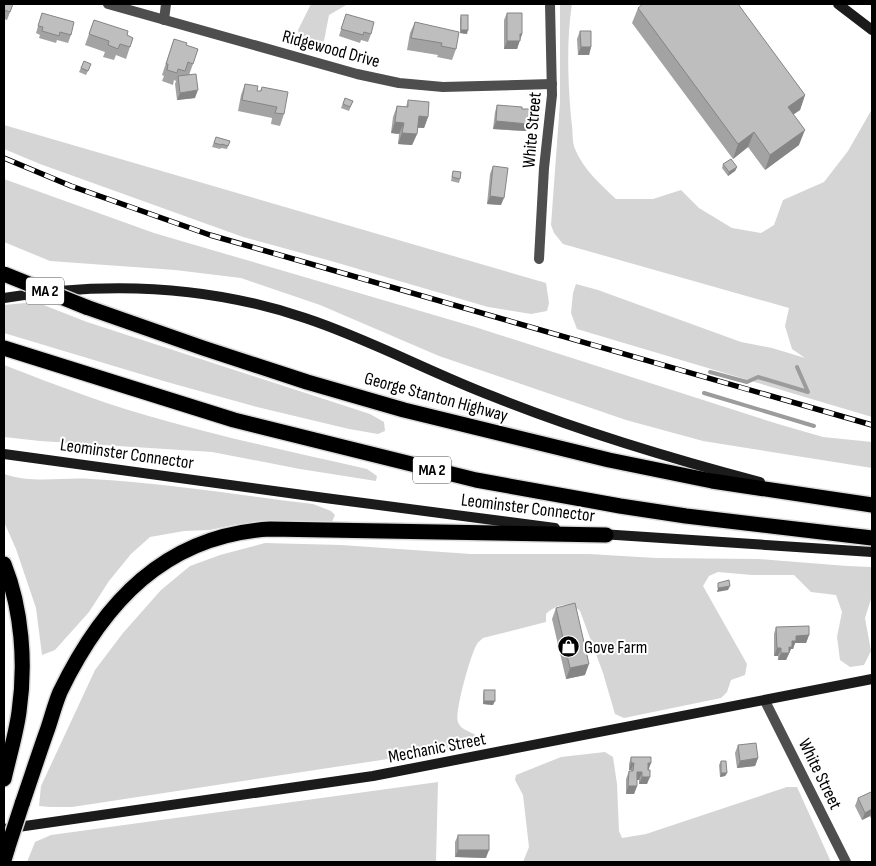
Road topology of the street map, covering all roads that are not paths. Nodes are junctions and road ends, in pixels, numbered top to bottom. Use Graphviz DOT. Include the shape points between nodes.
graph roads {
  1 [pos="108,4"];
  2 [pos="166,4"];
  3 [pos="550,4"];
  4 [pos="838,4"];
  5 [pos="164,20"];
  6 [pos="872,30"];
  7 [pos="552,84"];
  8 [pos="539,259"];
  9 [pos="4,274"];
  10 [pos="4,298"];
  11 [pos="4,348"];
  12 [pos="4,454"];
  13 [pos="822,498"];
  14 [pos="872,505"];
  15 [pos="606,534"];
  16 [pos="872,538"];
  17 [pos="872,552"];
  18 [pos="4,564"];
  19 [pos="872,680"];
  20 [pos="765,701"];
  21 [pos="4,779"];
  22 [pos="4,829"];
  23 [pos="6,854"];
  24 [pos="846,862"];
  1 -- 5 [label="street, Ridgewood Drive"];
  2 -- 5 [label="street"];
  3 -- 7 [label="street, White Street"];
  4 -- 6 [label="main road"];
  5 -- 7 [label="street, Ridgewood Drive" via="399,83 443,87"];
  7 -- 8 [label="street, White Street"];
  9 -- 13 [label="highway, George Stanton Highway / MA 2, bridge" via="202,348 404,410 609,460 712,481"];
  10 -- 13 [label="main road" via="66,289 122,287 203,294 267,307 306,318 491,396 576,427 697,466"];
  11 -- 16 [label="highway, MA 2" via="234,420 476,480 686,516"];
  12 -- 15 [label="main road, Leominster Connector"];
  13 -- 14 [label="highway, George Stanton Highway / MA 2"];
  15 -- 17 [label="main road, Leominster Connector"];
  15 -- 23 [label="highway, bridge" via="270,528 228,534 187,548 138,583 108,614 91,639 60,694"];
  18 -- 21 [label="highway" via="15,605 22,664 19,714"];
  19 -- 20 [label="main road, Mechanic Street"];
  20 -- 22 [label="main road, Mechanic Street" via="374,776"];
  20 -- 24 [label="street, White Street"];
}
